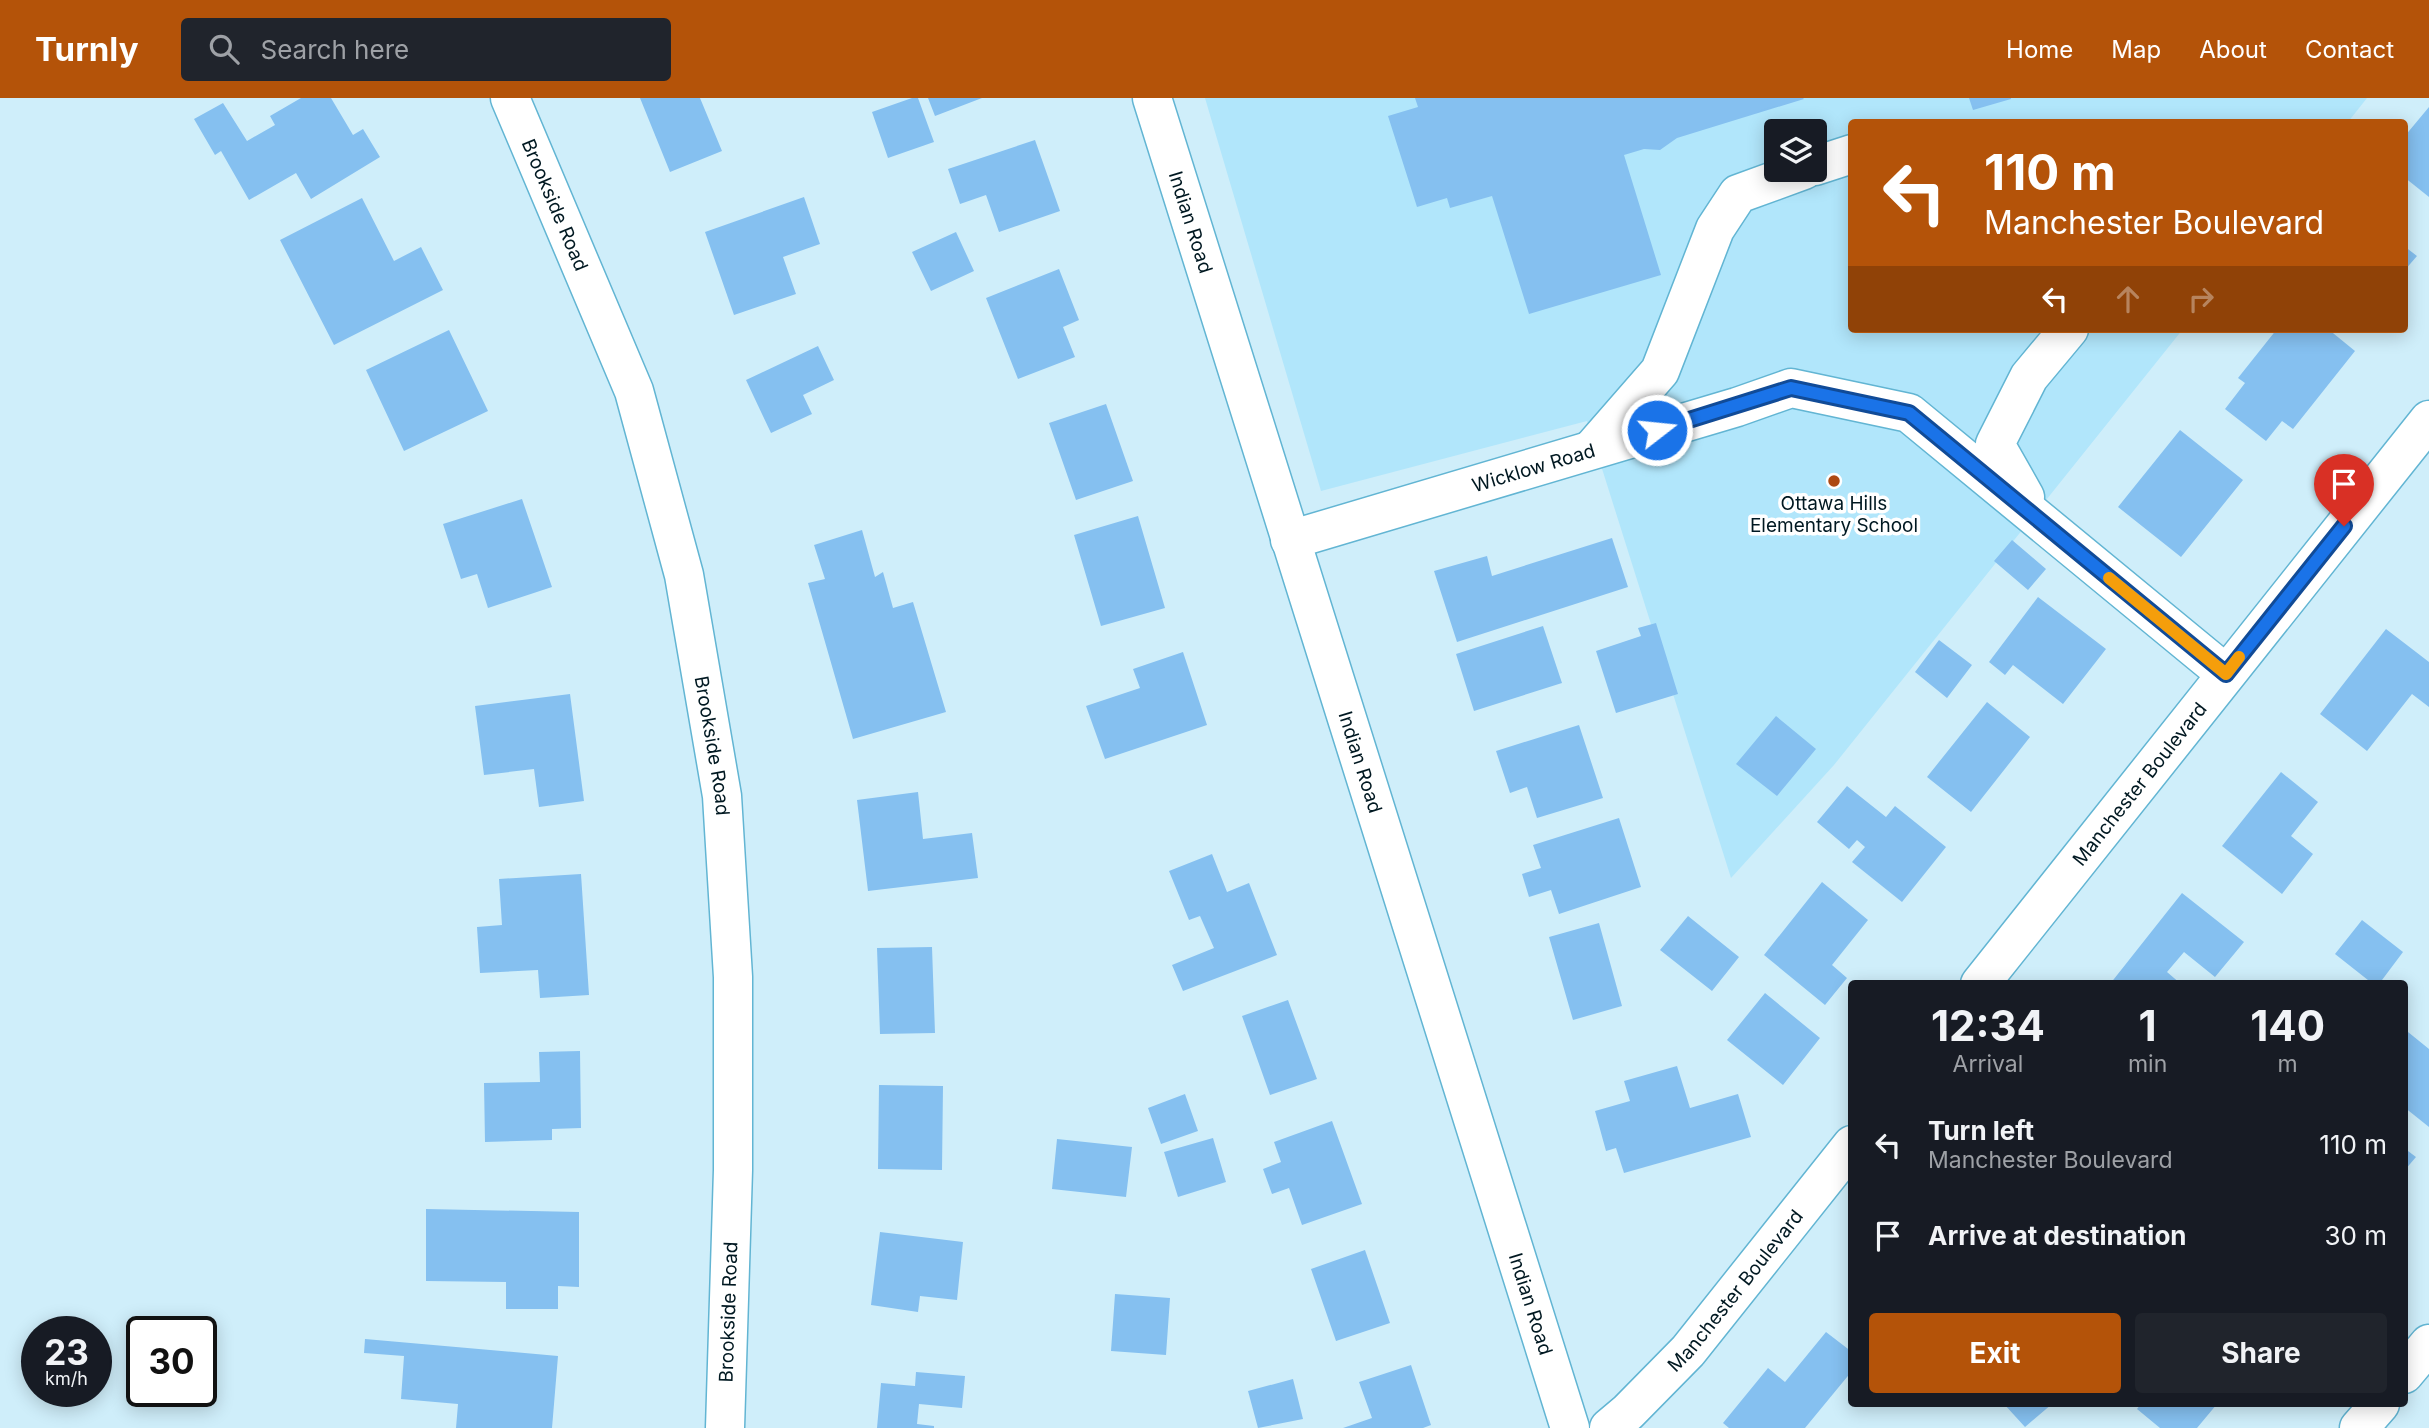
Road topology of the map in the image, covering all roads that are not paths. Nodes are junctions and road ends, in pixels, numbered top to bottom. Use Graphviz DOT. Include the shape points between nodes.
graph roads {
  1 [pos="510,98"];
  2 [pos="1152,98"];
  3 [pos="1848,155"];
  4 [pos="1827,162"];
  5 [pos="1771,182"];
  6 [pos="2066,333"];
  7 [pos="2429,420"];
  8 [pos="1592,449"];
  9 [pos="2036,517"];
  10 [pos="1290,540"];
  11 [pos="2226,674"];
  12 [pos="1983,980"];
  13 [pos="1848,1150"];
  14 [pos="2429,1344"];
  15 [pos="2408,1369"];
  16 [pos="2378,1407"];
  17 [pos="725,1428"];
  18 [pos="1570,1428"];
  19 [pos="1609,1428"];
  20 [pos="2360,1428"];
  1 -- 17 [label="street, Brookside Road" via="634,391 684,575 722,796 733,977"];
  2 -- 10 [label="street, Indian Road"];
  3 -- 4 [label="street"];
  5 -- 8 [label="street" via="1738,194 1715,229 1660,370"];
  6 -- 9 [label="street" via="2029,377 1995,444"];
  7 -- 11 [label="street, Manchester Boulevard"];
  8 -- 9 [label="street, Wicklow Road" via="1791,388 1909,413"];
  8 -- 10 [label="street, Wicklow Road"];
  9 -- 11 [label="street, Wicklow Road"];
  10 -- 18 [label="street, Indian Road"];
  11 -- 12 [label="street, Manchester Boulevard"];
  13 -- 19 [label="street, Manchester Boulevard" via="1688,1351"];
  14 -- 15 [label="street"];
  16 -- 20 [label="street"];
}
